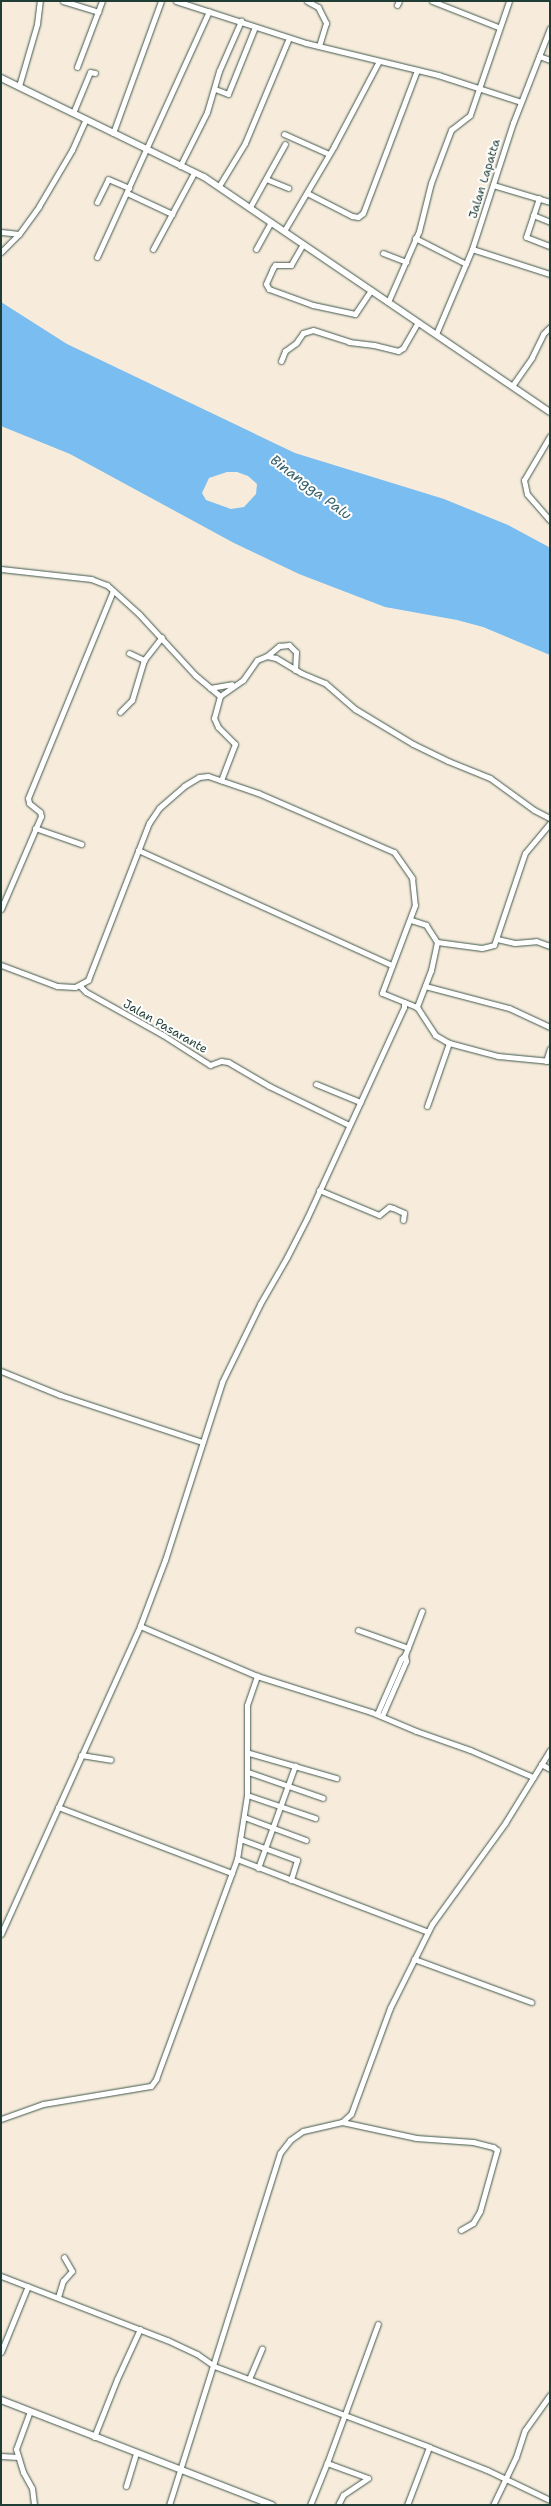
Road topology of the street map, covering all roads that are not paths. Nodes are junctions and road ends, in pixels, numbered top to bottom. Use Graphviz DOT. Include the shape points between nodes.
graph roads {
  1 [pos="40,1"];
  2 [pos="63,1"];
  3 [pos="102,1"];
  4 [pos="161,1"];
  5 [pos="176,1"];
  6 [pos="307,1"];
  7 [pos="432,1"];
  8 [pos="509,1"];
  9 [pos="210,11"];
  10 [pos="98,12"];
  11 [pos="241,21"];
  12 [pos="256,26"];
  13 [pos="498,27"];
  14 [pos="550,28"];
  15 [pos="289,38"];
  16 [pos="319,46"];
  17 [pos="539,56"];
  18 [pos="550,60"];
  19 [pos="379,61"];
  20 [pos="77,67"];
  21 [pos="417,70"];
  22 [pos="95,72"];
  23 [pos="1,78"];
  24 [pos="19,86"];
  25 [pos="478,88"];
  26 [pos="215,89"];
  27 [pos="521,102"];
  28 [pos="73,113"];
  29 [pos="86,119"];
  30 [pos="113,133"];
  31 [pos="284,134"];
  32 [pos="285,144"];
  33 [pos="147,150"];
  34 [pos="329,154"];
  35 [pos="180,166"];
  36 [pos="194,173"];
  37 [pos="266,179"];
  38 [pos="494,185"];
  39 [pos="218,186"];
  40 [pos="288,188"];
  41 [pos="128,191"];
  42 [pos="307,193"];
  43 [pos="539,198"];
  44 [pos="97,202"];
  45 [pos="550,202"];
  46 [pos="250,207"];
  47 [pos="172,214"];
  48 [pos="533,215"];
  49 [pos="272,222"];
  50 [pos="550,222"];
  51 [pos="284,230"];
  52 [pos="1,232"];
  53 [pos="20,234"];
  54 [pos="415,238"];
  55 [pos="303,244"];
  56 [pos="550,246"];
  57 [pos="153,248"];
  58 [pos="256,249"];
  59 [pos="472,249"];
  60 [pos="1,252"];
  61 [pos="384,253"];
  62 [pos="98,257"];
  63 [pos="406,262"];
  64 [pos="466,264"];
  65 [pos="550,274"];
  66 [pos="371,290"];
  67 [pos="388,302"];
  68 [pos="418,322"];
  69 [pos="550,327"];
  70 [pos="436,334"];
  71 [pos="281,361"];
  72 [pos="512,386"];
  73 [pos="550,412"];
  74 [pos="550,436"];
  75 [pos="550,520"];
  76 [pos="1,569"];
  77 [pos="114,591"];
  78 [pos="162,636"];
  79 [pos="129,654"];
  80 [pos="267,656"];
  81 [pos="144,660"];
  82 [pos="295,670"];
  83 [pos="235,684"];
  84 [pos="210,688"];
  85 [pos="220,696"];
  86 [pos="120,712"];
  87 [pos="221,780"];
  88 [pos="550,818"];
  89 [pos="550,823"];
  90 [pos="35,828"];
  91 [pos="81,844"];
  92 [pos="138,850"];
  93 [pos="1,909"];
  94 [pos="411,920"];
  95 [pos="497,940"];
  96 [pos="437,942"];
  97 [pos="550,946"];
  98 [pos="1,965"];
  99 [pos="392,965"];
  100 [pos="80,986"];
  101 [pos="426,986"];
  102 [pos="404,1002"];
  103 [pos="417,1007"];
  104 [pos="550,1027"];
  105 [pos="449,1044"];
  106 [pos="550,1048"];
  107 [pos="548,1061"];
  108 [pos="316,1084"];
  109 [pos="360,1102"];
  110 [pos="427,1106"];
  111 [pos="349,1125"];
  112 [pos="320,1190"];
  113 [pos="403,1220"];
  114 [pos="1,1371"];
  115 [pos="202,1442"];
  116 [pos="422,1610"];
  117 [pos="140,1626"];
  118 [pos="358,1630"];
  119 [pos="408,1648"];
  120 [pos="257,1676"];
  121 [pos="380,1715"];
  122 [pos="550,1750"];
  123 [pos="249,1753"];
  124 [pos="81,1755"];
  125 [pos="111,1760"];
  126 [pos="541,1764"];
  127 [pos="295,1766"];
  128 [pos="550,1769"];
  129 [pos="248,1772"];
  130 [pos="533,1777"];
  131 [pos="336,1778"];
  132 [pos="288,1786"];
  133 [pos="247,1794"];
  134 [pos="323,1798"];
  135 [pos="281,1806"];
  136 [pos="58,1807"];
  137 [pos="244,1817"];
  138 [pos="315,1818"];
  139 [pos="273,1828"];
  140 [pos="240,1839"];
  141 [pos="306,1840"];
  142 [pos="266,1848"];
  143 [pos="237,1859"];
  144 [pos="258,1868"];
  145 [pos="232,1873"];
  146 [pos="291,1880"];
  147 [pos="428,1932"];
  148 [pos="1,1934"];
  149 [pos="414,1959"];
  150 [pos="531,2002"];
  151 [pos="1,2119"];
  152 [pos="342,2122"];
  153 [pos="461,2230"];
  154 [pos="64,2257"];
  155 [pos="1,2276"];
  156 [pos="28,2286"];
  157 [pos="58,2297"];
  158 [pos="378,2324"];
  159 [pos="140,2329"];
  160 [pos="262,2349"];
  161 [pos="1,2352"];
  162 [pos="214,2366"];
  163 [pos="249,2379"];
  164 [pos="550,2395"];
  165 [pos="1,2400"];
  166 [pos="30,2411"];
  167 [pos="344,2413"];
  168 [pos="94,2438"];
  169 [pos="430,2447"];
  170 [pos="136,2453"];
  171 [pos="1,2456"];
  172 [pos="18,2457"];
  173 [pos="327,2464"];
  174 [pos="179,2469"];
  175 [pos="505,2478"];
  176 [pos="126,2486"];
  177 [pos="550,2500"];
  178 [pos="254,2501"];
  179 [pos="34,2505"];
  180 [pos="169,2505"];
  181 [pos="272,2505"];
  182 [pos="310,2505"];
  183 [pos="338,2505"];
  184 [pos="408,2505"];
  185 [pos="493,2505"];
  1 -- 24 [label="street" via="37,24"];
  2 -- 10 [label="street"];
  3 -- 10 [label="street"];
  4 -- 30 [label="street"];
  5 -- 9 [label="street"];
  6 -- 16 [label="street" via="318,7 326,23"];
  7 -- 13 [label="street"];
  8 -- 13 [label="street"];
  9 -- 11 [label="street"];
  9 -- 33 [label="street"];
  10 -- 20 [label="street"];
  11 -- 12 [label="street"];
  11 -- 26 [label="street"];
  12 -- 15 [label="street"];
  12 -- 26 [label="street" via="228,94"];
  13 -- 25 [label="street"];
  14 -- 17 [label="street, Jalan Lapatta"];
  15 -- 16 [label="street"];
  15 -- 39 [label="street" via="245,143"];
  16 -- 19 [label="street"];
  17 -- 18 [label="street"];
  17 -- 27 [label="street, Jalan Lapatta"];
  19 -- 21 [label="street"];
  19 -- 34 [label="street"];
  21 -- 25 [label="street"];
  21 -- 42 [label="street" via="363,213 358,217 352,216"];
  22 -- 28 [label="street" via="90,72"];
  23 -- 24 [label="main road"];
  24 -- 28 [label="main road"];
  25 -- 27 [label="street"];
  25 -- 54 [label="street" via="470,115 451,130"];
  26 -- 35 [label="street"];
  27 -- 38 [label="street, Jalan Lapatta"];
  28 -- 29 [label="main road"];
  29 -- 30 [label="main road"];
  29 -- 53 [label="street" via="72,150"];
  30 -- 33 [label="main road"];
  31 -- 34 [label="street"];
  32 -- 37 [label="street"];
  33 -- 35 [label="main road"];
  33 -- 41 [label="street"];
  34 -- 42 [label="street"];
  35 -- 36 [label="main road"];
  36 -- 39 [label="main road"];
  36 -- 47 [label="street"];
  37 -- 40 [label="street"];
  37 -- 46 [label="street"];
  38 -- 43 [label="street"];
  38 -- 59 [label="street, Jalan Lapatta"];
  39 -- 46 [label="main road"];
  41 -- 44 [label="street" via="108,180"];
  41 -- 47 [label="street"];
  41 -- 62 [label="street"];
  42 -- 51 [label="street"];
  43 -- 45 [label="street"];
  43 -- 48 [label="street"];
  46 -- 49 [label="main road"];
  47 -- 57 [label="street"];
  48 -- 50 [label="street"];
  48 -- 56 [label="street" via="526,236"];
  49 -- 51 [label="main road"];
  49 -- 58 [label="street"];
  51 -- 55 [label="main road"];
  52 -- 53 [label="street"];
  53 -- 60 [label="street"];
  54 -- 63 [label="street"];
  54 -- 64 [label="street"];
  55 -- 66 [label="main road"];
  55 -- 66 [label="street" via="290,266 275,265 266,284 269,289 313,305 353,314 357,313"];
  59 -- 64 [label="street, Jalan Lapatta"];
  59 -- 65 [label="street"];
  61 -- 63 [label="street"];
  63 -- 67 [label="street"];
  64 -- 70 [label="street, Jalan Lapatta"];
  66 -- 67 [label="main road"];
  67 -- 68 [label="main road"];
  68 -- 70 [label="main road"];
  68 -- 71 [label="street" via="398,351 349,342 313,330 303,333 285,351"];
  69 -- 72 [label="street"];
  70 -- 72 [label="main road"];
  72 -- 73 [label="main road"];
  74 -- 75 [label="street" via="524,480 527,494"];
  76 -- 77 [label="street" via="91,578"];
  77 -- 78 [label="street"];
  77 -- 90 [label="street" via="28,798 40,812"];
  78 -- 81 [label="street"];
  78 -- 84 [label="street"];
  79 -- 81 [label="street"];
  80 -- 82 [label="street"];
  80 -- 82 [label="street" via="279,646 289,646 296,652"];
  80 -- 83 [label="street" via="257,660 243,680"];
  81 -- 86 [label="street" via="132,700"];
  82 -- 88 [label="street" via="325,684 356,709 413,744 490,778"];
  83 -- 84 [label="street"];
  83 -- 85 [label="street"];
  84 -- 85 [label="street"];
  85 -- 87 [label="street" via="214,718 218,727 235,744"];
  87 -- 92 [label="street" via="199,777 180,790 156,812"];
  87 -- 94 [label="street" via="394,852 412,878 415,905"];
  89 -- 95 [label="street" via="525,852"];
  90 -- 91 [label="street"];
  90 -- 93 [label="street"];
  92 -- 99 [label="street"];
  92 -- 100 [label="street" via="92,974"];
  94 -- 96 [label="street" via="426,926"];
  94 -- 99 [label="street"];
  95 -- 96 [label="street" via="490,948"];
  95 -- 97 [label="street" via="514,943 536,941"];
  96 -- 101 [label="street"];
  98 -- 100 [label="street" via="52,985 65,988"];
  99 -- 102 [label="street" via="382,993"];
  100 -- 111 [label="street, Jalan Pasarante" via="210,1065 228,1062"];
  101 -- 103 [label="street"];
  101 -- 104 [label="street" via="509,1008"];
  102 -- 103 [label="street"];
  102 -- 109 [label="street"];
  103 -- 105 [label="street" via="435,1035"];
  105 -- 107 [label="street" via="498,1056"];
  105 -- 110 [label="street"];
  106 -- 107 [label="street"];
  108 -- 109 [label="street"];
  109 -- 111 [label="street"];
  111 -- 112 [label="street"];
  112 -- 113 [label="street" via="379,1215 389,1207 393,1208 404,1214"];
  112 -- 115 [label="street" via="233,1358"];
  114 -- 115 [label="street"];
  115 -- 117 [label="street" via="165,1560"];
  116 -- 119 [label="street"];
  117 -- 120 [label="street"];
  117 -- 124 [label="street"];
  118 -- 119 [label="street"];
  119 -- 121 [label="street" via="406,1661"];
  120 -- 121 [label="street"];
  120 -- 123 [label="street" via="247,1704"];
  121 -- 130 [label="street"];
  122 -- 126 [label="street"];
  123 -- 127 [label="street"];
  123 -- 129 [label="street"];
  124 -- 125 [label="street"];
  124 -- 136 [label="street"];
  126 -- 128 [label="street"];
  126 -- 130 [label="street"];
  127 -- 131 [label="street"];
  127 -- 132 [label="street"];
  129 -- 132 [label="street"];
  129 -- 133 [label="street"];
  130 -- 147 [label="street" via="505,1823 437,1914"];
  132 -- 134 [label="street"];
  132 -- 135 [label="street"];
  133 -- 135 [label="street"];
  133 -- 137 [label="street"];
  135 -- 138 [label="street"];
  135 -- 139 [label="street"];
  136 -- 145 [label="street"];
  136 -- 148 [label="street"];
  137 -- 139 [label="street"];
  137 -- 140 [label="street"];
  139 -- 141 [label="street"];
  139 -- 142 [label="street"];
  140 -- 142 [label="street"];
  140 -- 143 [label="street"];
  142 -- 144 [label="street"];
  142 -- 146 [label="street" via="297,1860"];
  143 -- 144 [label="street"];
  143 -- 145 [label="street"];
  144 -- 146 [label="street"];
  145 -- 151 [label="street" via="151,2086 43,2104"];
  146 -- 147 [label="street"];
  147 -- 149 [label="street"];
  149 -- 150 [label="street"];
  149 -- 152 [label="street" via="377,2039 355,2107"];
  152 -- 153 [label="street" via="416,2138 473,2142 497,2150 480,2210 473,2223"];
  152 -- 162 [label="street" via="303,2131 280,2153"];
  154 -- 157 [label="street" via="72,2271 63,2281"];
  155 -- 156 [label="street"];
  156 -- 157 [label="street"];
  156 -- 161 [label="street"];
  157 -- 159 [label="street"];
  158 -- 167 [label="street"];
  159 -- 162 [label="street" via="196,2354"];
  159 -- 168 [label="street" via="116,2379"];
  160 -- 163 [label="street"];
  162 -- 163 [label="street"];
  162 -- 174 [label="street"];
  163 -- 167 [label="street"];
  164 -- 175 [label="street" via="525,2430"];
  165 -- 166 [label="main road"];
  166 -- 168 [label="main road"];
  166 -- 172 [label="street" via="16,2447"];
  167 -- 169 [label="street"];
  167 -- 173 [label="street"];
  168 -- 170 [label="main road"];
  169 -- 175 [label="street"];
  169 -- 184 [label="street"];
  170 -- 174 [label="main road"];
  170 -- 176 [label="street"];
  171 -- 172 [label="street"];
  172 -- 179 [label="street" via="32,2488"];
  173 -- 182 [label="street"];
  173 -- 183 [label="street" via="368,2478 343,2495"];
  174 -- 178 [label="main road"];
  174 -- 180 [label="street"];
  175 -- 177 [label="street"];
  175 -- 185 [label="street"];
  178 -- 181 [label="main road"];
}
